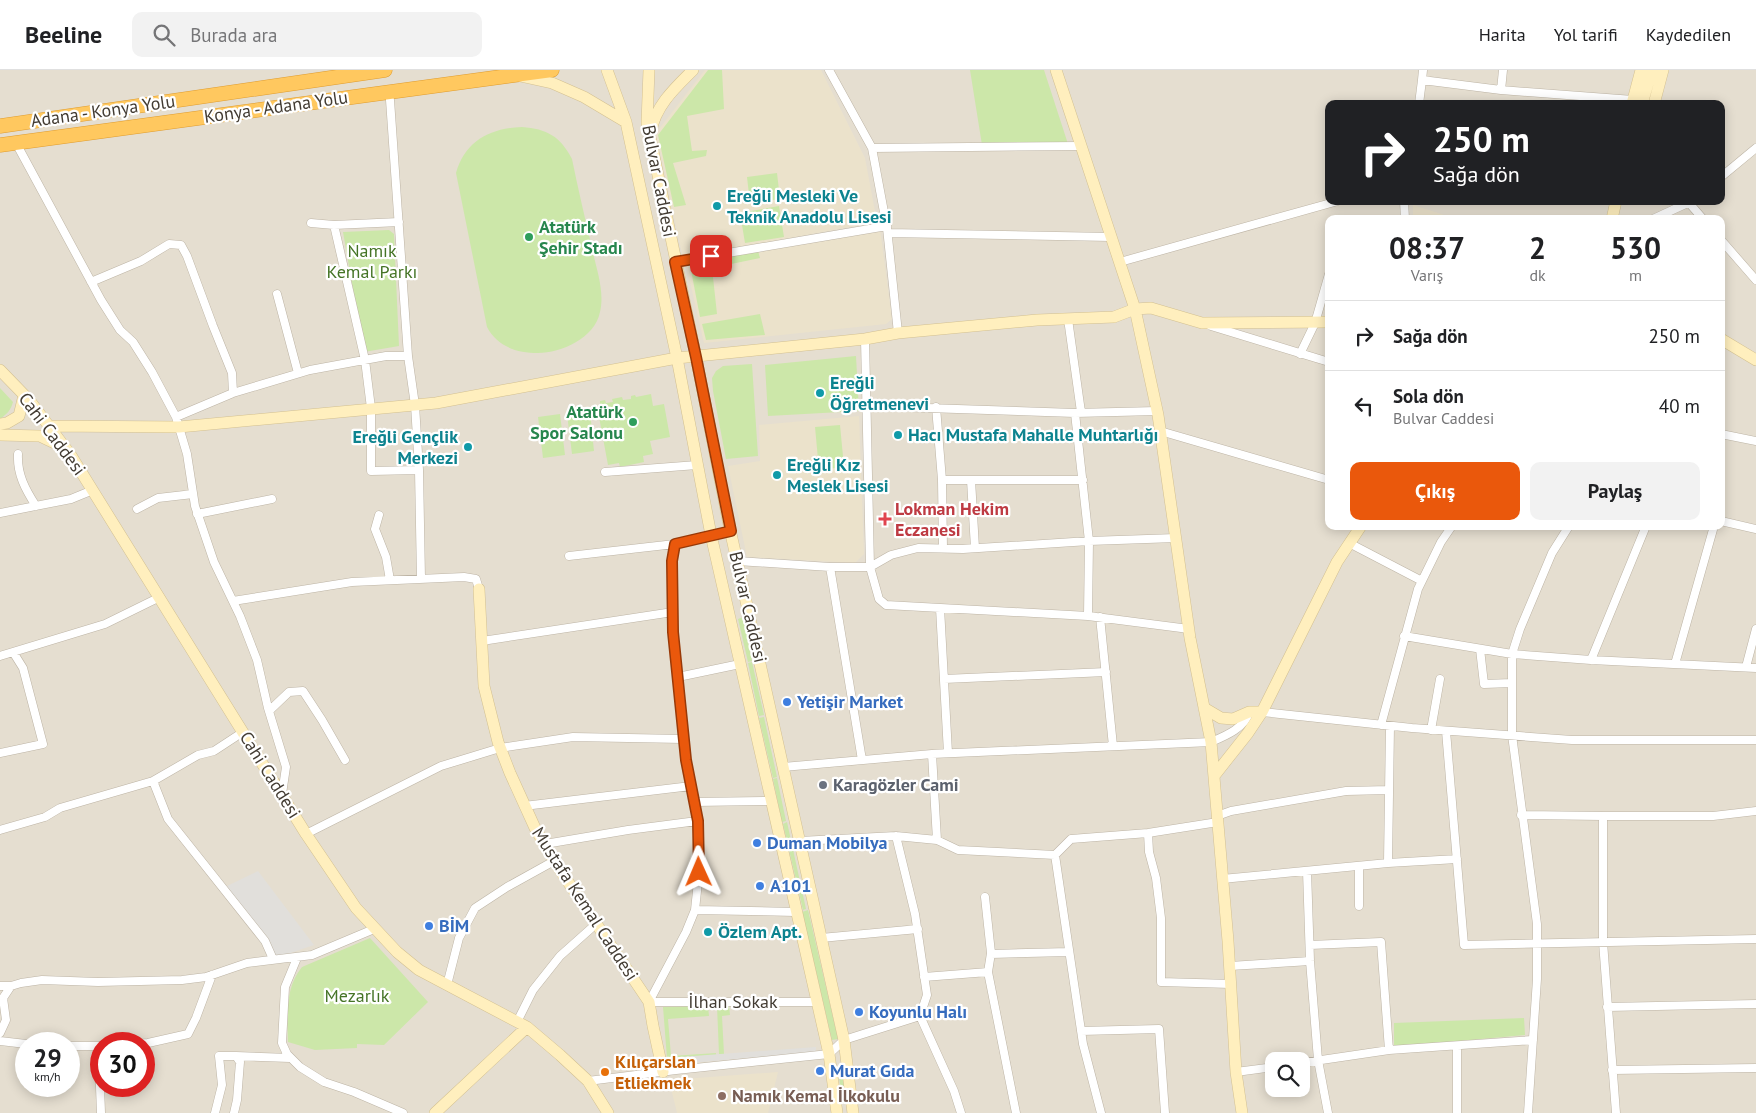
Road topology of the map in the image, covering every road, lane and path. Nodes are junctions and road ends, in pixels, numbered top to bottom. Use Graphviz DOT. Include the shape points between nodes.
graph roads {
  1 [pos="385,70"];
  2 [pos="552,70"];
  3 [pos="607,70"];
  4 [pos="649,70"];
  5 [pos="693,70"];
  6 [pos="829,70"];
  7 [pos="1056,70"];
  8 [pos="1423,70"];
  9 [pos="1503,70"];
  10 [pos="1641,70"];
  11 [pos="1652,70"];
  12 [pos="1663,70"];
  13 [pos="510,74"];
  14 [pos="1422,80"];
  15 [pos="1501,90"];
  16 [pos="390,100"];
  17 [pos="1420,100"];
  18 [pos="1605,100"];
  19 [pos="1636,100"];
  20 [pos="1637,100"];
  21 [pos="1655,100"];
  22 [pos="626,122"];
  23 [pos="1,125"];
  24 [pos="650,137"];
  25 [pos="16,143"];
  26 [pos="0,146"];
  27 [pos="1081,146"];
  28 [pos="872,148"];
  29 [pos="1755,152"];
  30 [pos="1725,174"];
  31 [pos="1325,205"];
  32 [pos="1684,205"];
  33 [pos="1662,215"];
  34 [pos="399,222"];
  35 [pos="311,224"];
  36 [pos="334,225"];
  37 [pos="887,230"];
  38 [pos="1111,236"];
  39 [pos="1725,245"];
  40 [pos="675,262"];
  41 [pos="1120,262"];
  42 [pos="1756,280"];
  43 [pos="91,282"];
  44 [pos="1325,288"];
  45 [pos="276,294"];
  46 [pos="1135,309"];
  47 [pos="1068,319"];
  48 [pos="1325,322"];
  49 [pos="1202,323"];
  50 [pos="1315,323"];
  51 [pos="898,334"];
  52 [pos="865,339"];
  53 [pos="1725,341"];
  54 [pos="1300,354"];
  55 [pos="408,356"];
  56 [pos="696,357"];
  57 [pos="677,358"];
  58 [pos="365,360"];
  59 [pos="1756,360"];
  60 [pos="1325,361"];
  61 [pos="0,370"];
  62 [pos="298,374"];
  63 [pos="233,393"];
  64 [pos="24,396"];
  65 [pos="415,405"];
  66 [pos="866,406"];
  67 [pos="936,407"];
  68 [pos="371,408"];
  69 [pos="1157,411"];
  70 [pos="1078,412"];
  71 [pos="178,422"];
  72 [pos="0,424"];
  73 [pos="49,426"];
  74 [pos="1160,431"];
  75 [pos="1725,435"];
  76 [pos="0,436"];
  77 [pos="1756,441"];
  78 [pos="66,449"];
  79 [pos="18,454"];
  80 [pos="697,465"];
  81 [pos="419,470"];
  82 [pos="605,472"];
  83 [pos="1325,479"];
  84 [pos="942,480"];
  85 [pos="971,480"];
  86 [pos="1082,480"];
  87 [pos="92,490"];
  88 [pos="193,494"];
  89 [pos="272,500"];
  90 [pos="36,506"];
  91 [pos="137,509"];
  92 [pos="0,513"];
  93 [pos="197,514"];
  94 [pos="378,515"];
  95 [pos="1725,522"];
  96 [pos="1756,529"];
  97 [pos="1358,530"];
  98 [pos="1449,530"];
  99 [pos="1567,530"];
  100 [pos="1644,530"];
  101 [pos="1713,530"];
  102 [pos="731,531"];
  103 [pos="711,535"];
  104 [pos="1176,538"];
  105 [pos="1089,541"];
  106 [pos="1349,543"];
  107 [pos="675,544"];
  108 [pos="943,548"];
  109 [pos="975,548"];
  110 [pos="568,556"];
  111 [pos="738,561"];
  112 [pos="830,566"];
  113 [pos="870,567"];
  114 [pos="421,579"];
  115 [pos="390,580"];
  116 [pos="1422,581"];
  117 [pos="479,589"];
  118 [pos="160,597"];
  119 [pos="233,601"];
  120 [pos="940,608"];
  121 [pos="673,612"];
  122 [pos="1088,616"];
  123 [pos="1100,617"];
  124 [pos="1189,629"];
  125 [pos="1756,630"];
  126 [pos="1404,636"];
  127 [pos="482,641"];
  128 [pos="1480,649"];
  129 [pos="13,652"];
  130 [pos="1512,654"];
  131 [pos="0,656"];
  132 [pos="1591,660"];
  133 [pos="740,664"];
  134 [pos="1675,664"];
  135 [pos="1746,667"];
  136 [pos="1756,668"];
  137 [pos="1106,672"];
  138 [pos="678,677"];
  139 [pos="944,679"];
  140 [pos="1440,680"];
  141 [pos="1512,683"];
  142 [pos="1204,708"];
  143 [pos="268,711"];
  144 [pos="1249,712"];
  145 [pos="1262,712"];
  146 [pos="1381,725"];
  147 [pos="1390,726"];
  148 [pos="1431,730"];
  149 [pos="1446,731"];
  150 [pos="243,732"];
  151 [pos="1512,735"];
  152 [pos="684,739"];
  153 [pos="1756,740"];
  154 [pos="1211,742"];
  155 [pos="1113,746"];
  156 [pos="500,748"];
  157 [pos="0,753"];
  158 [pos="948,753"];
  159 [pos="932,754"];
  160 [pos="345,760"];
  161 [pos="862,760"];
  162 [pos="783,767"];
  163 [pos="1214,776"];
  164 [pos="153,780"];
  165 [pos="690,786"];
  166 [pos="1389,790"];
  167 [pos="282,794"];
  168 [pos="771,801"];
  169 [pos="694,802"];
  170 [pos="524,806"];
  171 [pos="1756,811"];
  172 [pos="1521,815"];
  173 [pos="1603,816"];
  174 [pos="1217,819"];
  175 [pos="698,821"];
  176 [pos="0,830"];
  177 [pos="1148,833"];
  178 [pos="306,834"];
  179 [pos="896,836"];
  180 [pos="937,840"];
  181 [pos="800,841"];
  182 [pos="545,844"];
  183 [pos="1055,855"];
  184 [pos="1456,859"];
  185 [pos="554,861"];
  186 [pos="1388,863"];
  187 [pos="1359,866"];
  188 [pos="1307,871"];
  189 [pos="1222,879"];
  190 [pos="985,897"];
  191 [pos="1359,906"];
  192 [pos="695,910"];
  193 [pos="796,912"];
  194 [pos="596,924"];
  195 [pos="374,929"];
  196 [pos="918,929"];
  197 [pos="821,938"];
  198 [pos="1756,939"];
  199 [pos="1603,942"];
  200 [pos="1310,945"];
  201 [pos="1537,945"];
  202 [pos="1069,952"];
  203 [pos="991,954"];
  204 [pos="297,958"];
  205 [pos="273,959"];
  206 [pos="1310,961"];
  207 [pos="1230,966"];
  208 [pos="988,972"];
  209 [pos="212,975"];
  210 [pos="924,977"];
  211 [pos="1231,984"];
  212 [pos="447,985"];
  213 [pos="0,986"];
  214 [pos="11,986"];
  215 [pos="650,1002"];
  216 [pos="817,1002"];
  217 [pos="1756,1004"];
  218 [pos="1607,1007"];
  219 [pos="920,1016"];
  220 [pos="522,1025"];
  221 [pos="1081,1031"];
  222 [pos="0,1033"];
  223 [pos="844,1040"];
  224 [pos="1533,1040"];
  225 [pos="0,1041"];
  226 [pos="155,1041"];
  227 [pos="15,1043"];
  228 [pos="1457,1046"];
  229 [pos="1389,1050"];
  230 [pos="829,1054"];
  231 [pos="236,1056"];
  232 [pos="290,1058"];
  233 [pos="1318,1060"];
  234 [pos="1310,1061"];
  235 [pos="1265,1068"];
  236 [pos="1756,1068"];
  237 [pos="1612,1070"];
  238 [pos="663,1072"];
  239 [pos="1236,1072"];
  240 [pos="588,1081"];
  241 [pos="100,1097"];
  242 [pos="101,1113"];
  243 [pos="215,1113"];
  244 [pos="234,1113"];
  245 [pos="403,1113"];
  246 [pos="435,1113"];
  247 [pos="608,1113"];
  248 [pos="837,1113"];
  249 [pos="854,1113"];
  250 [pos="961,1113"];
  251 [pos="1016,1113"];
  252 [pos="1101,1113"];
  253 [pos="1165,1113"];
  254 [pos="1242,1113"];
  255 [pos="1328,1113"];
  256 [pos="1458,1113"];
  257 [pos="1528,1113"];
  258 [pos="1616,1113"];
  1 -- 23 [label="highway, Adana - Konya Yolu"];
  2 -- 13 [label="highway, Konya - Adana Yolu"];
  3 -- 22 [label="street"];
  4 -- 24 [label="street, Bulvar Caddesi" via="647,122"];
  5 -- 24 [label="street" via="667,96 654,118"];
  6 -- 28 [label="street"];
  7 -- 27 [label="street"];
  8 -- 14 [label="street"];
  9 -- 15 [label="street"];
  10 -- 19 [label="street"];
  11 -- 20 [label="street"];
  12 -- 21 [label="street"];
  13 -- 22 [label="street" via="552,83 584,97"];
  13 -- 25 [label="highway, Konya - Adana Yolu"];
  14 -- 15 [label="street"];
  14 -- 17 [label="street"];
  15 -- 18 [label="street"];
  16 -- 34 [label="street"];
  22 -- 57 [label="street"];
  24 -- 40 [label="street, Bulvar Caddesi"];
  25 -- 26 [label="highway, Konya - Adana Yolu"];
  25 -- 43 [label="street"];
  27 -- 28 [label="street"];
  27 -- 38 [label="street"];
  28 -- 37 [label="street"];
  29 -- 30 [label="street"];
  31 -- 41 [label="street"];
  32 -- 33 [label="street"];
  34 -- 36 [label="street"];
  34 -- 55 [label="street"];
  35 -- 36 [label="street"];
  36 -- 58 [label="street"];
  37 -- 38 [label="street"];
  37 -- 40 [label="street"];
  37 -- 51 [label="street"];
  38 -- 41 [label="street"];
  39 -- 42 [label="street"];
  40 -- 56 [label="street, Bulvar Caddesi"];
  41 -- 46 [label="street"];
  43 -- 63 [label="street" via="141,261 168,244 181,245 232,373"];
  43 -- 71 [label="street" via="120,330 133,342 152,372"];
  44 -- 50 [label="street"];
  45 -- 62 [label="street"];
  46 -- 47 [label="street" via="1114,316"];
  46 -- 49 [label="street" via="1151,308"];
  46 -- 69 [label="street"];
  47 -- 51 [label="street"];
  47 -- 70 [label="street"];
  48 -- 50 [label="street"];
  49 -- 50 [label="street"];
  49 -- 54 [label="street"];
  50 -- 54 [label="street"];
  51 -- 52 [label="street"];
  52 -- 56 [label="street"];
  52 -- 66 [label="street"];
  53 -- 59 [label="street"];
  54 -- 60 [label="street"];
  55 -- 58 [label="street"];
  55 -- 65 [label="street"];
  56 -- 57 [label="street"];
  56 -- 102 [label="street, Bulvar Caddesi"];
  57 -- 65 [label="street"];
  57 -- 80 [label="street"];
  58 -- 62 [label="street"];
  58 -- 68 [label="street"];
  61 -- 64 [label="street, Cahi Caddesi"];
  62 -- 63 [label="street"];
  63 -- 71 [label="street"];
  64 -- 72 [label="street" via="19,416"];
  64 -- 73 [label="street, Cahi Caddesi"];
  65 -- 68 [label="street"];
  65 -- 81 [label="street"];
  66 -- 67 [label="street"];
  66 -- 113 [label="street"];
  67 -- 70 [label="street"];
  67 -- 84 [label="street"];
  68 -- 71 [label="street"];
  68 -- 81 [label="street" via="371,471"];
  69 -- 70 [label="street"];
  69 -- 74 [label="street"];
  70 -- 86 [label="street"];
  71 -- 73 [label="street"];
  71 -- 88 [label="street"];
  73 -- 78 [label="street, Cahi Caddesi"];
  74 -- 83 [label="street"];
  74 -- 104 [label="street"];
  75 -- 77 [label="street"];
  76 -- 78 [label="street" via="40,436"];
  78 -- 87 [label="street, Cahi Caddesi"];
  79 -- 90 [label="street" via="17,466 24,488"];
  80 -- 82 [label="street"];
  80 -- 103 [label="street"];
  81 -- 114 [label="street"];
  84 -- 85 [label="street"];
  84 -- 108 [label="street"];
  85 -- 86 [label="street"];
  85 -- 109 [label="street"];
  86 -- 105 [label="street"];
  87 -- 90 [label="street" via="71,499"];
  87 -- 118 [label="street, Cahi Caddesi"];
  88 -- 91 [label="street" via="158,498"];
  88 -- 93 [label="street"];
  89 -- 93 [label="street"];
  90 -- 92 [label="street"];
  93 -- 119 [label="street" via="214,562"];
  94 -- 115 [label="street" via="374,529 386,557"];
  95 -- 96 [label="street"];
  97 -- 106 [label="street"];
  98 -- 116 [label="street"];
  99 -- 130 [label="street" via="1552,554"];
  100 -- 132 [label="street"];
  101 -- 134 [label="street"];
  102 -- 103 [label="street"];
  102 -- 111 [label="street, Bulvar Caddesi"];
  103 -- 107 [label="street"];
  103 -- 133 [label="street"];
  104 -- 105 [label="street"];
  104 -- 124 [label="street"];
  105 -- 109 [label="street"];
  105 -- 122 [label="street"];
  106 -- 116 [label="street"];
  106 -- 145 [label="street"];
  107 -- 110 [label="street"];
  107 -- 121 [label="street"];
  108 -- 109 [label="street"];
  108 -- 113 [label="street" via="904,550"];
  111 -- 112 [label="street"];
  111 -- 162 [label="street, Bulvar Caddesi"];
  112 -- 113 [label="street"];
  112 -- 161 [label="street"];
  113 -- 120 [label="street" via="879,599 886,604"];
  114 -- 115 [label="street"];
  114 -- 117 [label="street" via="464,577 476,580"];
  115 -- 119 [label="street" via="352,582"];
  116 -- 126 [label="street"];
  117 -- 127 [label="street, Mustafa Kemal Caddesi"];
  118 -- 129 [label="street" via="105,624"];
  118 -- 150 [label="street, Cahi Caddesi"];
  119 -- 143 [label="street" via="257,660"];
  120 -- 122 [label="street"];
  120 -- 139 [label="street"];
  121 -- 127 [label="street"];
  121 -- 138 [label="street"];
  122 -- 123 [label="street"];
  123 -- 124 [label="street"];
  123 -- 137 [label="street"];
  124 -- 142 [label="street"];
  125 -- 135 [label="street"];
  126 -- 128 [label="street"];
  126 -- 146 [label="street"];
  127 -- 156 [label="street, Mustafa Kemal Caddesi" via="484,686"];
  128 -- 130 [label="street"];
  128 -- 141 [label="street" via="1484,684"];
  129 -- 131 [label="street"];
  129 -- 157 [label="street" via="23,668 43,744"];
  130 -- 132 [label="street"];
  130 -- 141 [label="street"];
  132 -- 134 [label="street"];
  133 -- 138 [label="street"];
  133 -- 168 [label="street"];
  134 -- 135 [label="street"];
  135 -- 136 [label="street"];
  137 -- 139 [label="street"];
  137 -- 155 [label="street"];
  138 -- 152 [label="street"];
  139 -- 158 [label="street"];
  140 -- 148 [label="street"];
  141 -- 151 [label="street"];
  142 -- 144 [label="street" via="1221,718 1233,719"];
  142 -- 154 [label="street"];
  143 -- 160 [label="street" via="289,692 303,691"];
  143 -- 167 [label="street" via="286,767"];
  144 -- 145 [label="street"];
  144 -- 154 [label="street" via="1247,719"];
  145 -- 146 [label="street"];
  145 -- 163 [label="street"];
  146 -- 147 [label="street"];
  147 -- 148 [label="street"];
  147 -- 166 [label="street"];
  148 -- 149 [label="street"];
  149 -- 151 [label="street"];
  149 -- 184 [label="street"];
  150 -- 164 [label="street" via="214,751 198,755"];
  150 -- 167 [label="street, Cahi Caddesi"];
  151 -- 153 [label="street" via="1572,740"];
  151 -- 172 [label="street"];
  152 -- 156 [label="street" via="573,737"];
  152 -- 165 [label="street"];
  154 -- 155 [label="street"];
  154 -- 163 [label="street"];
  155 -- 158 [label="street"];
  156 -- 170 [label="street, Mustafa Kemal Caddesi"];
  156 -- 178 [label="street" via="441,766"];
  158 -- 159 [label="street"];
  159 -- 161 [label="street"];
  159 -- 180 [label="street"];
  161 -- 162 [label="street"];
  162 -- 181 [label="street, Bulvar Caddesi"];
  163 -- 174 [label="street"];
  164 -- 176 [label="street"];
  164 -- 205 [label="street" via="168,819 265,941"];
  165 -- 169 [label="street"];
  165 -- 170 [label="street"];
  166 -- 174 [label="street" via="1346,791 1231,811"];
  166 -- 186 [label="street"];
  167 -- 178 [label="street, Cahi Caddesi"];
  168 -- 169 [label="street"];
  168 -- 193 [label="street"];
  169 -- 175 [label="street"];
  170 -- 182 [label="street, Mustafa Kemal Caddesi"];
  171 -- 173 [label="street" via="1713,816"];
  172 -- 173 [label="street"];
  172 -- 201 [label="street" via="1537,924"];
  173 -- 199 [label="street"];
  174 -- 177 [label="street"];
  174 -- 189 [label="street"];
  175 -- 182 [label="street"];
  175 -- 192 [label="street" via="699,872"];
  177 -- 183 [label="street" via="1072,839"];
  177 -- 211 [label="street" via="1161,918 1161,982"];
  178 -- 195 [label="street, Cahi Caddesi" via="345,893"];
  179 -- 180 [label="street"];
  179 -- 181 [label="street"];
  179 -- 196 [label="street"];
  180 -- 183 [label="street" via="958,850"];
  181 -- 197 [label="street, Bulvar Caddesi"];
  182 -- 185 [label="street, Mustafa Kemal Caddesi"];
  183 -- 202 [label="street"];
  184 -- 186 [label="street"];
  184 -- 201 [label="street" via="1464,945"];
  185 -- 194 [label="street, Mustafa Kemal Caddesi"];
  185 -- 212 [label="street" via="476,908 459,938"];
  186 -- 187 [label="street"];
  187 -- 188 [label="street"];
  187 -- 191 [label="street"];
  188 -- 189 [label="street"];
  188 -- 200 [label="street"];
  189 -- 207 [label="street"];
  190 -- 203 [label="street"];
  192 -- 193 [label="street"];
  192 -- 215 [label="street"];
  193 -- 216 [label="street"];
  194 -- 215 [label="street, Mustafa Kemal Caddesi"];
  194 -- 220 [label="street" via="560,956 533,990"];
  195 -- 204 [label="street"];
  195 -- 212 [label="street, Cahi Caddesi" via="419,970"];
  196 -- 197 [label="street"];
  196 -- 210 [label="street"];
  197 -- 223 [label="street, Bulvar Caddesi"];
  198 -- 199 [label="street"];
  199 -- 201 [label="street"];
  199 -- 218 [label="street"];
  200 -- 206 [label="street"];
  200 -- 229 [label="street" via="1381,942"];
  201 -- 224 [label="street"];
  202 -- 203 [label="street"];
  202 -- 221 [label="street"];
  203 -- 208 [label="street"];
  204 -- 205 [label="street"];
  204 -- 232 [label="street" via="285,987 282,1018 282,1043"];
  205 -- 209 [label="street" via="247,963"];
  206 -- 207 [label="street"];
  206 -- 233 [label="street"];
  207 -- 211 [label="street"];
  208 -- 210 [label="street"];
  208 -- 251 [label="street"];
  209 -- 214 [label="street" via="182,980 42,980"];
  209 -- 226 [label="street" via="188,1034"];
  210 -- 219 [label="street" via="927,995"];
  211 -- 239 [label="street"];
  212 -- 220 [label="street, Cahi Caddesi"];
  213 -- 214 [label="street"];
  214 -- 222 [label="street" via="3,998 6,1020"];
  215 -- 216 [label="street, İlhan Sokak"];
  215 -- 238 [label="street, Mustafa Kemal Caddesi"];
  216 -- 230 [label="street"];
  217 -- 218 [label="street"];
  218 -- 237 [label="street"];
  219 -- 223 [label="street"];
  219 -- 250 [label="street"];
  220 -- 240 [label="street, Cahi Caddesi"];
  220 -- 246 [label="street"];
  221 -- 252 [label="street"];
  221 -- 253 [label="street" via="1159,1029"];
  223 -- 230 [label="street"];
  223 -- 249 [label="street, Bulvar Caddesi"];
  224 -- 228 [label="street"];
  224 -- 257 [label="street"];
  225 -- 227 [label="street"];
  228 -- 229 [label="street"];
  228 -- 256 [label="street"];
  229 -- 233 [label="street"];
  230 -- 238 [label="street"];
  230 -- 248 [label="street"];
  231 -- 232 [label="street"];
  231 -- 243 [label="street" via="219,1056 222,1085"];
  231 -- 244 [label="street" via="240,1071"];
  232 -- 245 [label="street" via="324,1082"];
  233 -- 234 [label="street"];
  233 -- 255 [label="street"];
  235 -- 239 [label="street"];
  236 -- 237 [label="street"];
  237 -- 258 [label="street"];
  238 -- 240 [label="street"];
  239 -- 254 [label="street"];
  240 -- 247 [label="street, Cahi Caddesi"];
  241 -- 242 [label="street"];
}
